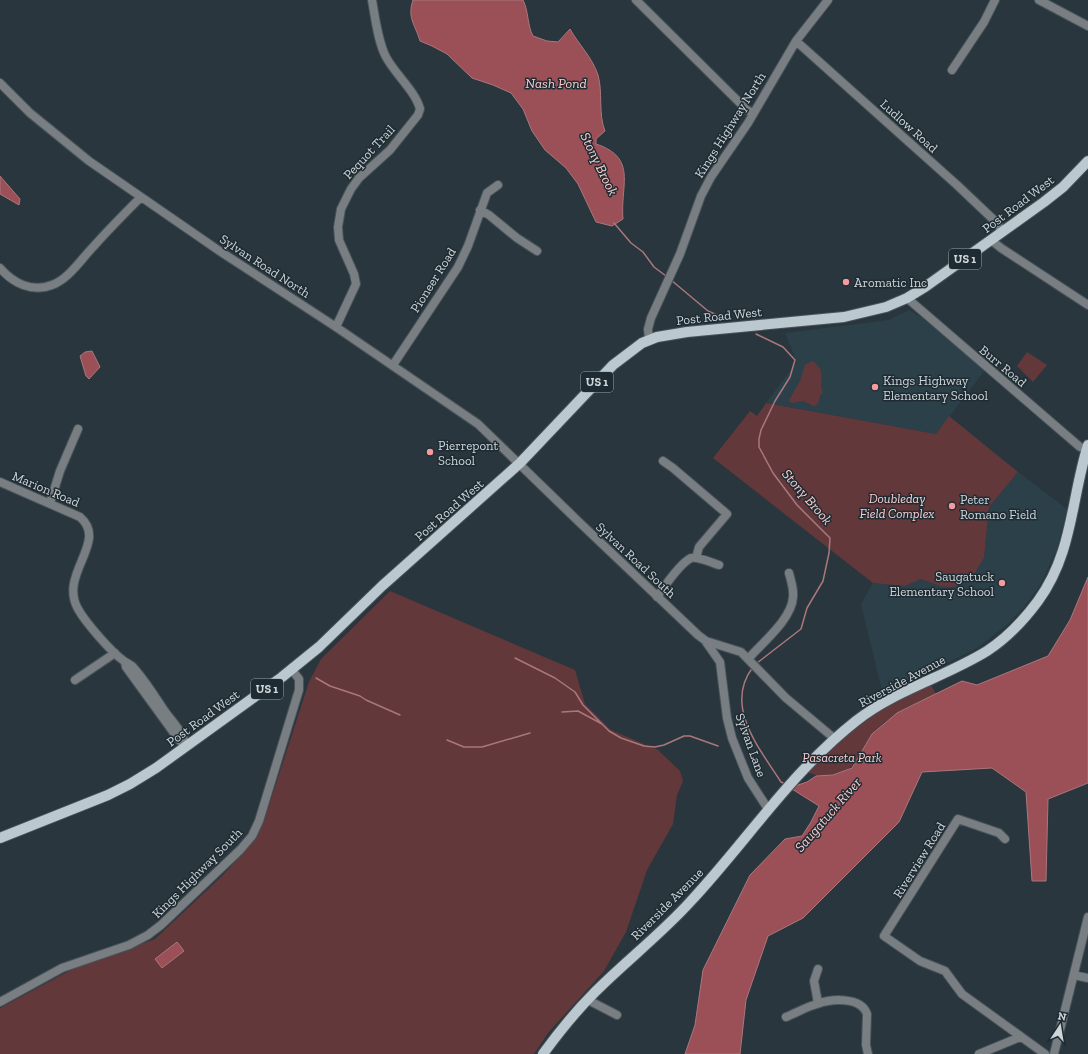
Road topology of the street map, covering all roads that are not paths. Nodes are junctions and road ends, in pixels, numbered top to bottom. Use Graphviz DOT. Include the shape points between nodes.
graph roads {
  1 [pos="372,0"];
  2 [pos="636,0"];
  3 [pos="828,0"];
  4 [pos="996,0"];
  5 [pos="1039,0"];
  6 [pos="1088,26"];
  7 [pos="796,41"];
  8 [pos="952,70"];
  9 [pos="0,83"];
  10 [pos="753,113"];
  11 [pos="1088,161"];
  12 [pos="498,185"];
  13 [pos="141,197"];
  14 [pos="480,210"];
  15 [pos="1003,232"];
  16 [pos="992,240"];
  17 [pos="537,252"];
  18 [pos="0,268"];
  19 [pos="907,298"];
  20 [pos="1088,305"];
  21 [pos="336,327"];
  22 [pos="649,339"];
  23 [pos="393,365"];
  24 [pos="78,428"];
  25 [pos="1087,447"];
  26 [pos="663,461"];
  27 [pos="520,463"];
  28 [pos="0,482"];
  29 [pos="50,503"];
  30 [pos="696,558"];
  31 [pos="719,565"];
  32 [pos="789,573"];
  33 [pos="657,597"];
  34 [pos="706,641"];
  35 [pos="116,653"];
  36 [pos="750,661"];
  37 [pos="720,662"];
  38 [pos="292,670"];
  39 [pos="75,680"];
  40 [pos="835,738"];
  41 [pos="186,746"];
  42 [pos="768,809"];
  43 [pos="0,838"];
  44 [pos="1006,838"];
  45 [pos="1088,917"];
  46 [pos="818,969"];
  47 [pos="1074,975"];
  48 [pos="1088,978"];
  49 [pos="588,1000"];
  50 [pos="0,1002"];
  51 [pos="818,1003"];
  52 [pos="617,1015"];
  53 [pos="786,1017"];
  54 [pos="1020,1037"];
  55 [pos="543,1054"];
  56 [pos="868,1054"];
  57 [pos="979,1054"];
  58 [pos="1045,1054"];
  59 [pos="1054,1054"];
  1 -- 21 [label="street, Pequot Trail" via="385,56 420,109 390,150 357,181 341,209 339,240 356,284"];
  2 -- 10 [label="street" via="747,110"];
  3 -- 7 [label="street, Kings Highway North"];
  4 -- 8 [label="street"];
  5 -- 6 [label="street"];
  7 -- 10 [label="street, Kings Highway North"];
  7 -- 15 [label="street, Ludlow Road" via="954,182"];
  9 -- 13 [label="street, Sylvan Road North" via="54,133"];
  10 -- 22 [label="street, Kings Highway North" via="707,184 649,323"];
  11 -- 15 [label="main road, Post Road West / US 1" via="1063,187"];
  12 -- 14 [label="street, Pioneer Road" via="487,193"];
  13 -- 18 [label="street" via="78,263 52,285 35,288 21,285"];
  13 -- 21 [label="street, Sylvan Road North"];
  14 -- 17 [label="street"];
  14 -- 23 [label="street, Pioneer Road" via="458,267"];
  15 -- 16 [label="main road, Post Road West / US 1"];
  16 -- 19 [label="main road, Post Road West / US 1"];
  16 -- 20 [label="street"];
  19 -- 22 [label="main road, Post Road West / US 1" via="882,309 851,316 687,332"];
  19 -- 25 [label="street, Burr Road" via="1038,412 1080,446"];
  21 -- 23 [label="street, Sylvan Road North"];
  22 -- 27 [label="main road, Post Road West / US 1" via="613,365"];
  23 -- 27 [label="street, Sylvan Road North" via="475,421"];
  24 -- 29 [label="street"];
  25 -- 40 [label="main road, Riverside Avenue" via="1061,560 1047,588 1028,615 988,650 882,704"];
  26 -- 30 [label="street" via="727,514 699,547"];
  27 -- 33 [label="street, Sylvan Road South"];
  27 -- 38 [label="main road, Post Road West / US 1"];
  28 -- 29 [label="street, Marion Road"];
  29 -- 35 [label="street, Marion Road" via="80,517 89,526 90,538 74,579 73,597 86,621"];
  30 -- 31 [label="street"];
  30 -- 33 [label="street" via="691,558 684,564"];
  32 -- 36 [label="street" via="793,599 789,611"];
  33 -- 34 [label="street, Sylvan Road South"];
  34 -- 36 [label="street, Sylvan Road South" via="737,650"];
  34 -- 37 [label="street, Sylvan Lane"];
  35 -- 39 [label="street"];
  35 -- 41 [label="street, Marion Road" via="125,662 126,668 176,737"];
  36 -- 37 [label="street, Sylvan Road South" via="727,651 722,654"];
  36 -- 40 [label="street, Sylvan Road South" via="786,698"];
  37 -- 42 [label="street, Sylvan Lane" via="729,729 748,778"];
  38 -- 41 [label="main road, Post Road West / US 1"];
  38 -- 50 [label="street, Kings Highway South" via="299,679 299,690 261,817 248,841 148,935 129,945 66,966"];
  40 -- 42 [label="main road, Riverside Avenue"];
  41 -- 43 [label="main road, Post Road West / US 1" via="118,791"];
  42 -- 49 [label="main road, Riverside Avenue" via="689,904"];
  44 -- 54 [label="street, Riverview Road" via="999,833 958,819 884,936 920,961 945,971 962,994"];
  45 -- 47 [label="street"];
  46 -- 51 [label="street" via="814,981"];
  47 -- 48 [label="street"];
  47 -- 59 [label="street"];
  49 -- 52 [label="street"];
  49 -- 55 [label="main road, Riverside Avenue"];
  51 -- 53 [label="street"];
  51 -- 56 [label="street" via="851,1001 866,1010"];
  54 -- 57 [label="street"];
  54 -- 58 [label="street"];
}
